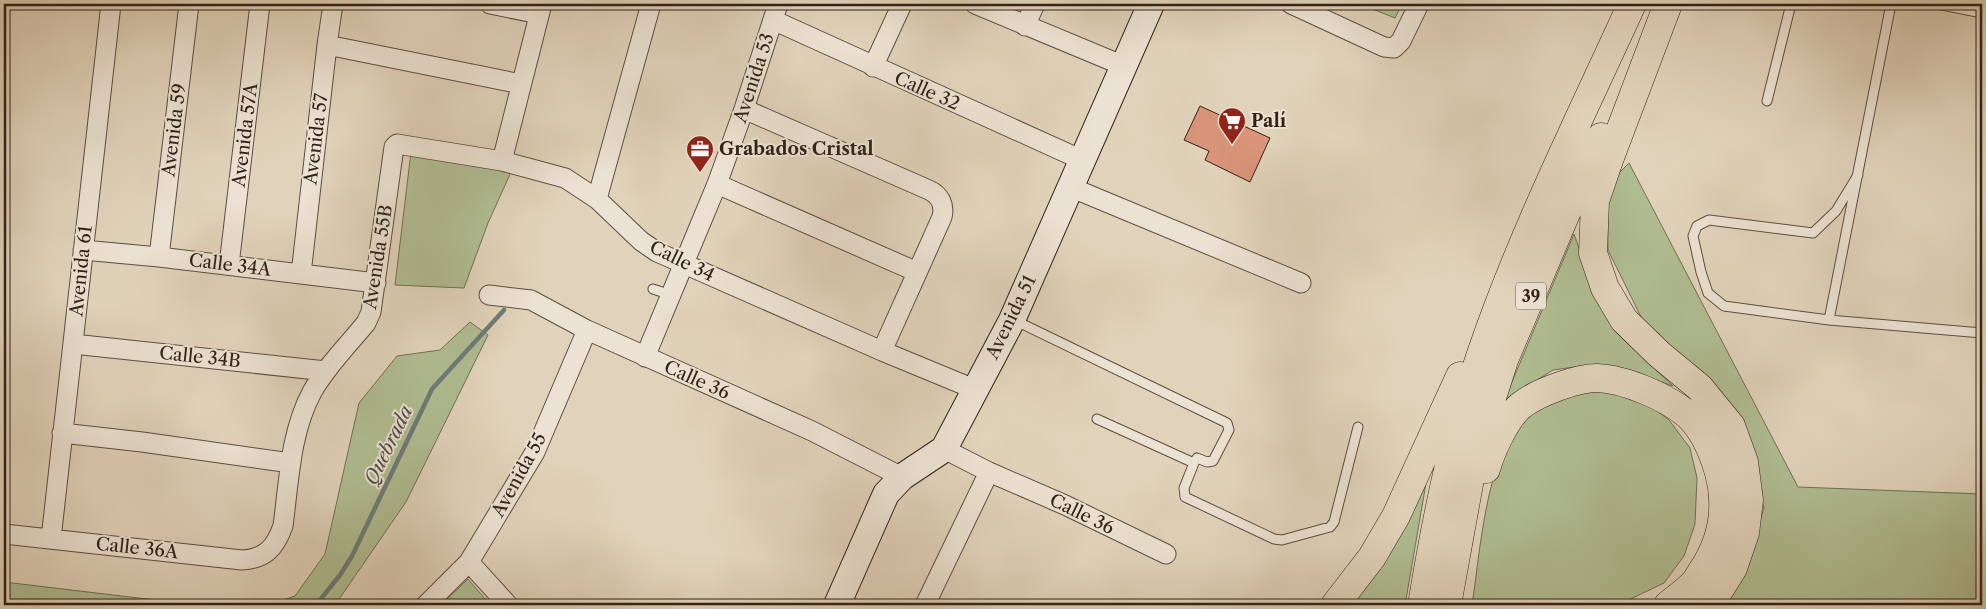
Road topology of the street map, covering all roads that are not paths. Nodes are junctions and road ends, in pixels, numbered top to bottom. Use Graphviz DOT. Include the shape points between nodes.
graph roads {
  1 [pos="111,4"];
  2 [pos="189,4"];
  3 [pos="260,4"];
  4 [pos="334,4"];
  5 [pos="490,4"];
  6 [pos="651,4"];
  7 [pos="902,4"];
  8 [pos="975,4"];
  9 [pos="1035,4"];
  10 [pos="1152,4"];
  11 [pos="1291,4"];
  12 [pos="1420,4"];
  13 [pos="1632,4"];
  14 [pos="1667,4"];
  15 [pos="1791,4"];
  16 [pos="1891,4"];
  17 [pos="1937,4"];
  18 [pos="541,9"];
  19 [pos="775,12"];
  20 [pos="1982,13"];
  21 [pos="1025,26"];
  22 [pos="327,45"];
  23 [pos="1124,66"];
  24 [pos="873,67"];
  25 [pos="521,84"];
  26 [pos="1767,101"];
  27 [pos="744,109"];
  28 [pos="396,145"];
  29 [pos="1082,160"];
  30 [pos="502,161"];
  31 [pos="1858,175"];
  32 [pos="717,184"];
  33 [pos="1070,187"];
  34 [pos="597,199"];
  35 [pos="1526,237"];
  36 [pos="83,250"];
  37 [pos="159,257"];
  38 [pos="685,264"];
  39 [pos="229,265"];
  40 [pos="917,272"];
  41 [pos="301,274"];
  42 [pos="376,282"];
  43 [pos="1301,283"];
  44 [pos="489,295"];
  45 [pos="1012,320"];
  46 [pos="1829,320"];
  47 [pos="588,330"];
  48 [pos="1982,333"];
  49 [pos="73,344"];
  50 [pos="882,351"];
  51 [pos="646,357"];
  52 [pos="326,371"];
  53 [pos="974,389"];
  54 [pos="1097,419"];
  55 [pos="1358,428"];
  56 [pos="62,433"];
  57 [pos="944,449"];
  58 [pos="291,462"];
  59 [pos="1194,463"];
  60 [pos="989,472"];
  61 [pos="902,477"];
  62 [pos="4,534"];
  63 [pos="51,539"];
  64 [pos="268,552"];
  65 [pos="1166,554"];
  66 [pos="469,562"];
  67 [pos="1448,599"];
  68 [pos="426,605"];
  69 [pos="508,605"];
  70 [pos="837,605"];
  71 [pos="925,605"];
  72 [pos="1335,605"];
  73 [pos="1422,605"];
  74 [pos="1668,605"];
  75 [pos="1710,605"];
  1 -- 36 [label="street, Avenida 61"];
  2 -- 37 [label="street, Avenida 59"];
  3 -- 39 [label="street, Avenida 57A"];
  4 -- 22 [label="street, Avenida 57"];
  5 -- 18 [label="street"];
  6 -- 34 [label="street"];
  7 -- 24 [label="street"];
  8 -- 21 [label="street"];
  9 -- 21 [label="street"];
  10 -- 23 [label="street, Avenida 51"];
  11 -- 12 [label="street" via="1384,47 1394,48"];
  13 -- 35 [label="highway, 39"];
  14 -- 67 [label="highway, 39" via="1575,192 1504,360 1475,451"];
  14 -- 75 [label="highway" via="1595,201 1593,252 1604,288 1624,320 1700,388 1731,426 1744,462 1748,500 1745,534 1733,568"];
  15 -- 26 [label="lane"];
  16 -- 31 [label="lane"];
  17 -- 20 [label="lane"];
  18 -- 25 [label="street"];
  19 -- 24 [label="street, Calle 32"];
  19 -- 27 [label="street, Avenida 53"];
  21 -- 23 [label="street"];
  22 -- 25 [label="street"];
  22 -- 41 [label="street, Avenida 57"];
  23 -- 29 [label="street, Avenida 51"];
  24 -- 29 [label="street, Calle 32"];
  25 -- 30 [label="street"];
  27 -- 32 [label="street, Avenida 53"];
  27 -- 40 [label="street" via="936,194 941,202 942,217"];
  28 -- 30 [label="street, Calle 34"];
  28 -- 42 [label="street, Avenida 55B"];
  29 -- 33 [label="street, Avenida 51"];
  30 -- 34 [label="street, Calle 34" via="560,176"];
  31 -- 46 [label="lane"];
  31 -- 46 [label="lane" via="1836,211 1813,233 1709,220 1697,226 1693,236 1708,293 1724,306"];
  32 -- 38 [label="street, Avenida 53"];
  32 -- 40 [label="street"];
  33 -- 43 [label="street"];
  33 -- 45 [label="street, Avenida 51"];
  34 -- 38 [label="street, Calle 34" via="641,241"];
  35 -- 72 [label="highway" via="1396,516 1372,557"];
  35 -- 73 [label="highway, 39" via="1482,352 1452,453 1433,535"];
  36 -- 37 [label="street, Calle 34A"];
  36 -- 49 [label="street, Avenida 61"];
  37 -- 39 [label="street, Calle 34A"];
  38 -- 50 [label="street, Calle 34"];
  38 -- 51 [label="street, Avenida 53" via="662,292"];
  39 -- 41 [label="street, Calle 34A"];
  40 -- 50 [label="street"];
  41 -- 42 [label="street, Calle 34A"];
  42 -- 52 [label="street, Avenida 55B" via="367,320"];
  44 -- 47 [label="street, Calle 36" via="531,300"];
  45 -- 53 [label="street, Avenida 51"];
  45 -- 59 [label="lane" via="1227,423 1229,430 1213,461 1197,458"];
  46 -- 48 [label="lane"];
  47 -- 51 [label="street, Calle 36"];
  47 -- 66 [label="street, Avenida 55" via="535,452"];
  49 -- 52 [label="street, Calle 34B"];
  49 -- 56 [label="street, Avenida 61"];
  50 -- 53 [label="street, Calle 34"];
  51 -- 61 [label="street, Calle 36" via="812,431"];
  52 -- 58 [label="street, Avenida 55B" via="300,420"];
  53 -- 57 [label="street, Avenida 51"];
  54 -- 59 [label="lane"];
  55 -- 59 [label="lane" via="1334,522 1330,527 1282,540 1185,497 1184,488"];
  56 -- 58 [label="street"];
  56 -- 63 [label="street, Avenida 61"];
  57 -- 60 [label="street, Calle 36"];
  57 -- 61 [label="street, Avenida 51"];
  58 -- 64 [label="street, Avenida 55B" via="283,526"];
  60 -- 65 [label="street, Calle 36"];
  60 -- 71 [label="street"];
  61 -- 70 [label="street, Avenida 51" via="886,494"];
  62 -- 63 [label="street, Calle 36A"];
  63 -- 64 [label="street, Calle 36A" via="242,560"];
  66 -- 68 [label="street, Avenida 55"];
  66 -- 69 [label="street"];
  67 -- 74 [label="highway" via="1490,455 1505,426 1521,404 1544,391 1597,378 1624,383 1659,396 1690,418 1711,447 1722,479 1724,514 1718,543 1692,586"];
}
